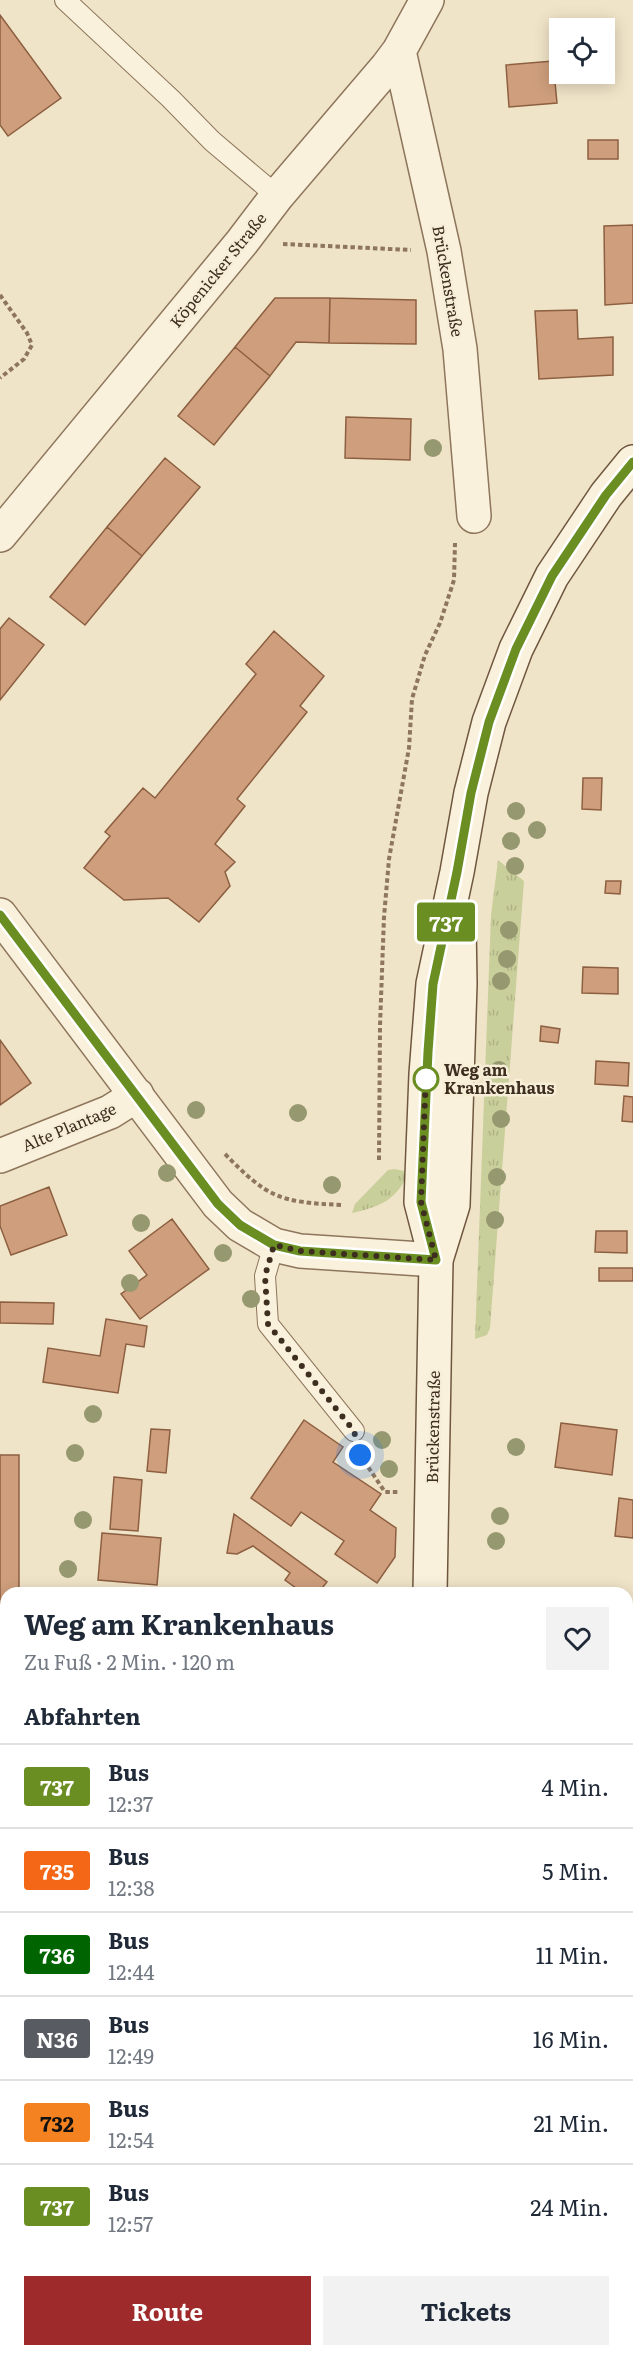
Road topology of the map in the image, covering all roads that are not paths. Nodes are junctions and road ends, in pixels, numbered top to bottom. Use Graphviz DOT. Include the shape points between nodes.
graph roads {
  1 [pos="65,0"];
  2 [pos="427,0"];
  3 [pos="399,51"];
  4 [pos="277,196"];
  5 [pos="633,462"];
  6 [pos="474,516"];
  7 [pos="0,535"];
  8 [pos="0,915"];
  9 [pos="137,1095"];
  10 [pos="0,1156"];
  11 [pos="274,1245"];
  12 [pos="436,1260"];
  13 [pos="354,1431"];
  14 [pos="430,1587"];
  1 -- 4 [label="lane" via="212,141"];
  2 -- 3 [label="street, Köpenicker Straße"];
  3 -- 4 [label="street, Köpenicker Straße"];
  3 -- 6 [label="street, Brückenstraße" via="444,251 460,350"];
  4 -- 7 [label="street, Köpenicker Straße"];
  5 -- 12 [label="street, Brückenstraße" via="552,576 516,649 489,722 471,793 433,984 426,1074 421,1202"];
  8 -- 9 [label="street"];
  9 -- 10 [label="street, Alte Plantage" via="110,1112"];
  9 -- 11 [label="street" via="218,1204 240,1225"];
  11 -- 12 [label="street" via="300,1251"];
  11 -- 13 [label="lane" via="265,1276 268,1324"];
  12 -- 14 [label="street, Brückenstraße"];
}
